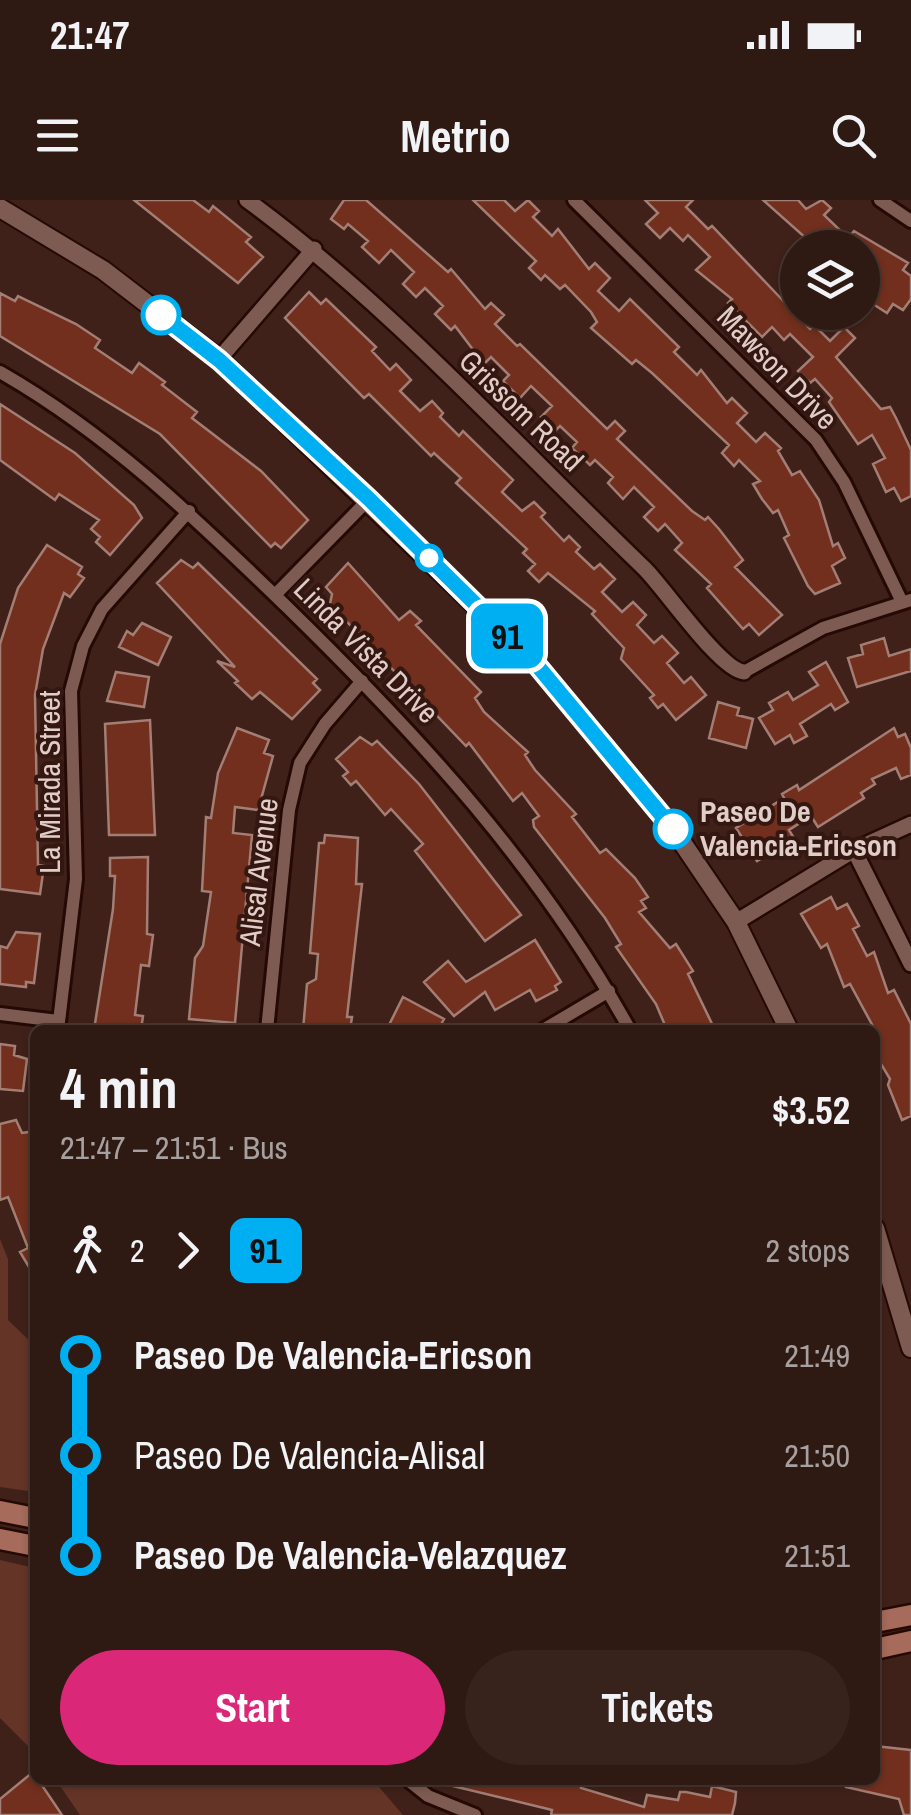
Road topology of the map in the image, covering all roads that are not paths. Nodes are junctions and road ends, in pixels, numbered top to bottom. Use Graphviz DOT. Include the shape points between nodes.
graph roads {
  1 [pos="246,200"];
  2 [pos="574,200"];
  3 [pos="880,200"];
  4 [pos="0,208"];
  5 [pos="911,222"];
  6 [pos="314,249"];
  7 [pos="219,360"];
  8 [pos="0,372"];
  9 [pos="369,499"];
  10 [pos="189,511"];
  11 [pos="274,595"];
  12 [pos="907,601"];
  13 [pos="744,672"];
  14 [pos="362,681"];
  15 [pos="911,824"];
  16 [pos="854,850"];
  17 [pos="736,922"];
  18 [pos="911,964"];
  19 [pos="609,991"];
  20 [pos="0,1014"];
  21 [pos="53,1025"];
  22 [pos="58,1025"];
  23 [pos="268,1025"];
  24 [pos="551,1025"];
  25 [pos="627,1025"];
  26 [pos="787,1025"];
  27 [pos="880,1245"];
  28 [pos="911,1348"];
  29 [pos="0,1511"];
  30 [pos="30,1517"];
  31 [pos="0,1539"];
  32 [pos="30,1545"];
  33 [pos="911,1615"];
  34 [pos="880,1621"];
  35 [pos="911,1642"];
  36 [pos="880,1647"];
  37 [pos="414,1785"];
  38 [pos="475,1815"];
  1 -- 6 [label="street, Grissom Road"];
  2 -- 12 [label="street, Mawson Drive" via="816,440"];
  3 -- 5 [label="street"];
  4 -- 7 [label="main road" via="103,270"];
  6 -- 7 [label="street"];
  6 -- 13 [label="street, Grissom Road" via="659,583 726,664"];
  7 -- 9 [label="main road"];
  8 -- 10 [label="street, Linda Vista Drive" via="125,454"];
  9 -- 11 [label="street"];
  9 -- 17 [label="main road" via="596,733"];
  10 -- 11 [label="street, Linda Vista Drive"];
  10 -- 22 [label="street, La Mirada Street" via="102,609 82,646 71,691 76,880"];
  11 -- 14 [label="street, Linda Vista Drive"];
  12 -- 13 [label="street" via="823,628"];
  14 -- 19 [label="street, Linda Vista Drive" via="495,827"];
  14 -- 23 [label="street, Alisal Avenue" via="300,763 289,810"];
  15 -- 16 [label="street"];
  16 -- 17 [label="street"];
  16 -- 18 [label="street"];
  17 -- 26 [label="main road"];
  19 -- 24 [label="street"];
  19 -- 25 [label="street, Linda Vista Drive"];
  20 -- 21 [label="street"];
  27 -- 28 [label="main road"];
  29 -- 30 [label="main road"];
  31 -- 32 [label="main road"];
  33 -- 34 [label="main road"];
  35 -- 36 [label="main road"];
  37 -- 38 [label="street"];
}
